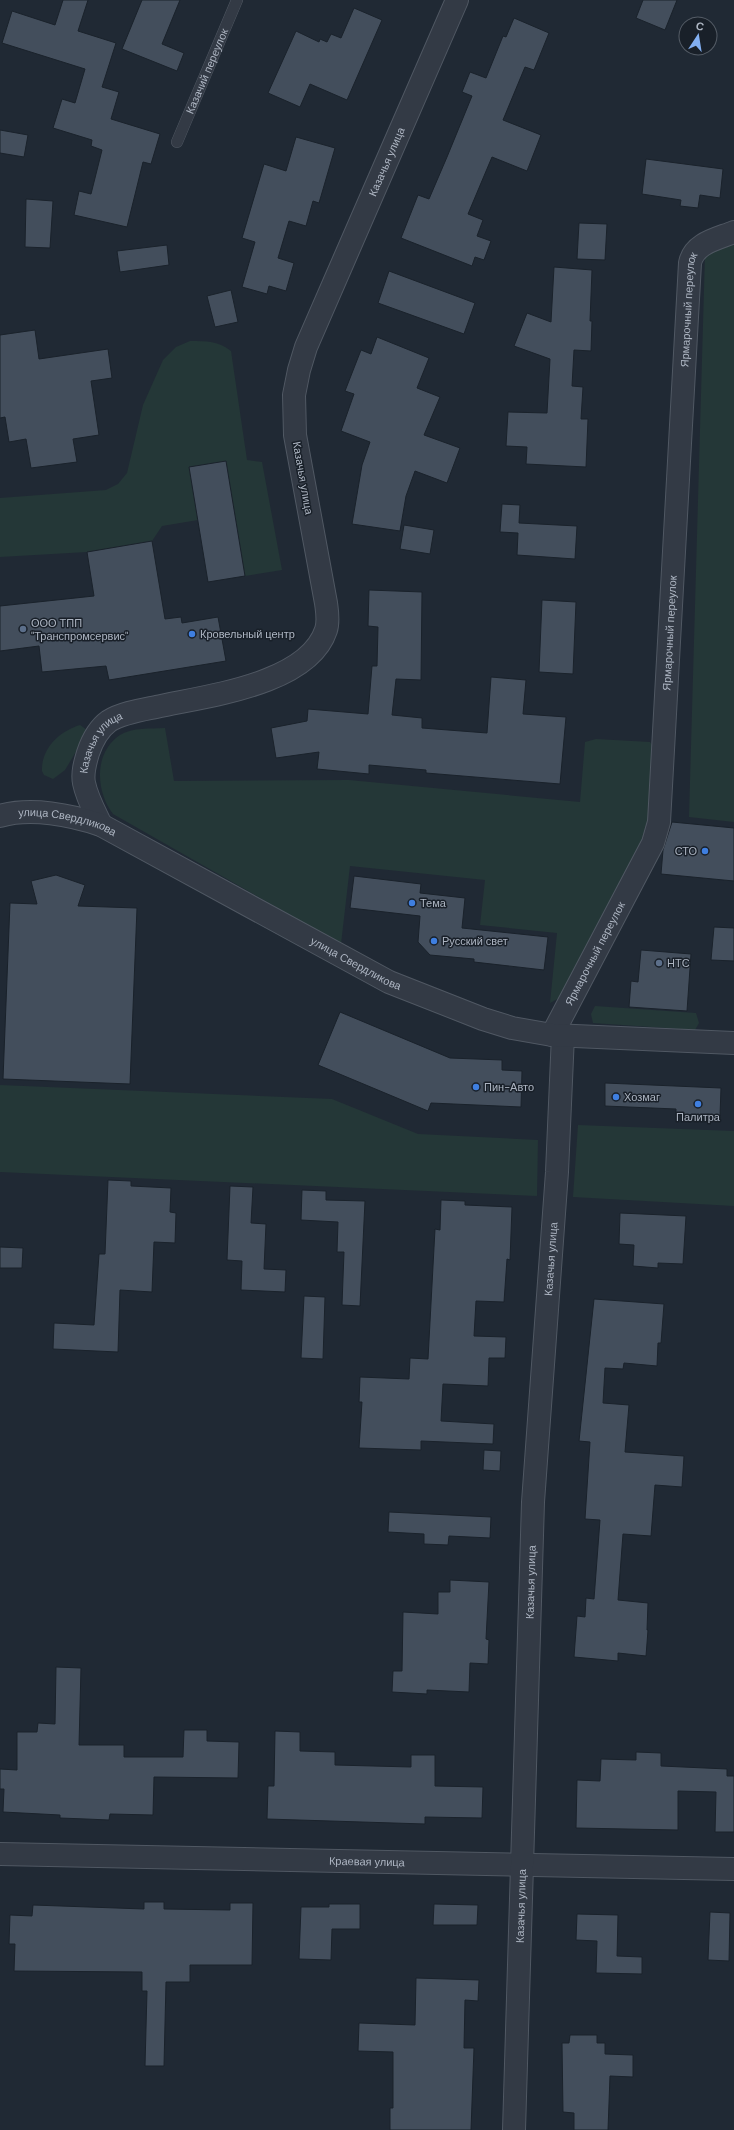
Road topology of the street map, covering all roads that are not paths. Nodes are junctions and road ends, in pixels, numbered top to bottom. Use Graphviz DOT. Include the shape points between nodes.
graph roads {
  1 [pos="237,0"];
  2 [pos="457,0"];
  3 [pos="177,142"];
  4 [pos="734,232"];
  5 [pos="0,816"];
  6 [pos="101,825"];
  7 [pos="558,1035"];
  8 [pos="734,1043"];
  9 [pos="0,1854"];
  10 [pos="522,1864"];
  11 [pos="734,1869"];
  12 [pos="514,2130"];
  1 -- 3 [label="lane, Казачий переулок"];
  2 -- 6 [label="street, Казачья улица" via="306,346 299,370 294,395 295,435 326,602 327,621 324,634 310,654 280,676 135,712 105,725 89,750 84,766 84,781"];
  4 -- 7 [label="street, Ярмарочный переулок" via="696,249 690,263 659,822 653,843"];
  5 -- 6 [label="street, улица Свердликова" via="44,813 81,818"];
  6 -- 7 [label="street, улица Свердликова" via="389,982 483,1019 512,1028"];
  7 -- 8 [label="street, улица Свердликова"];
  7 -- 10 [label="street, Казачья улица" via="557,1172 533,1502"];
  9 -- 10 [label="street, Краевая улица"];
  10 -- 11 [label="street, Краевая улица"];
  10 -- 12 [label="street, Казачья улица"];
}
